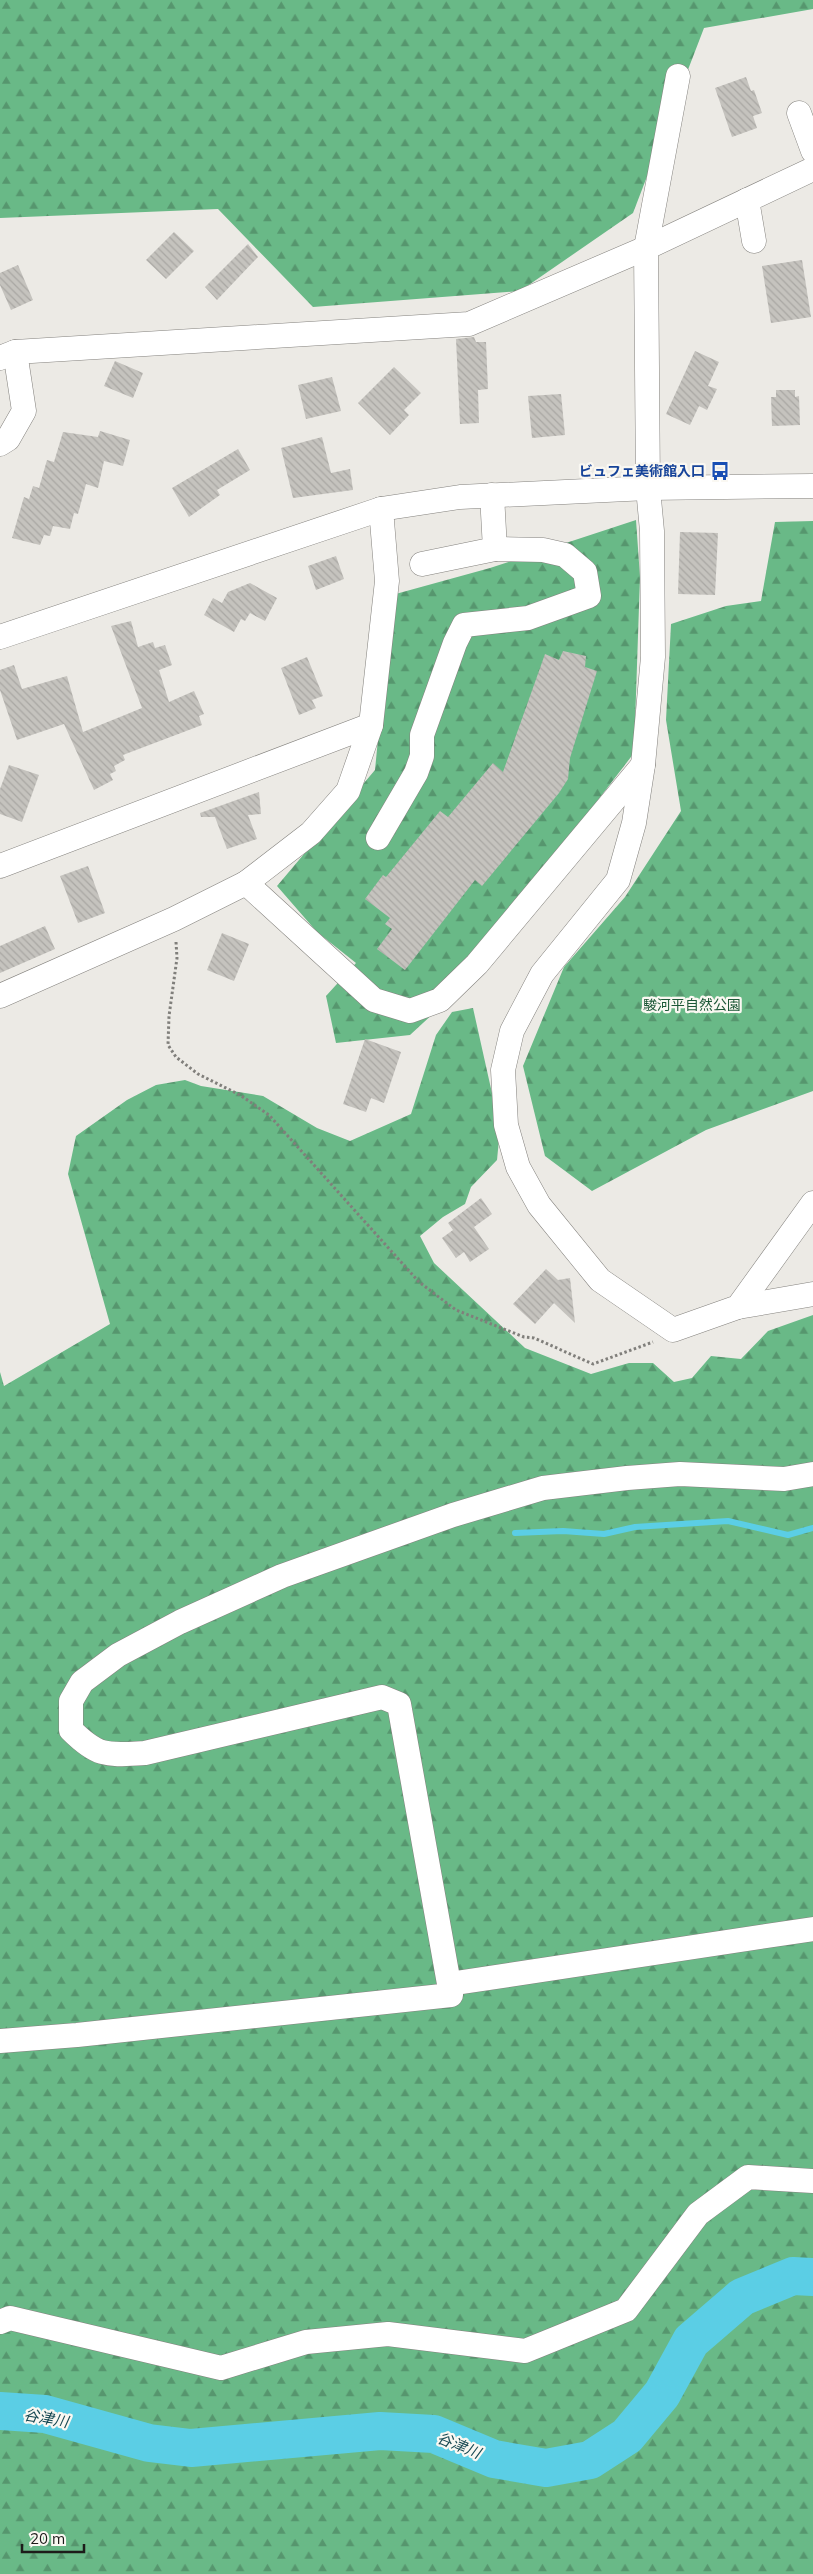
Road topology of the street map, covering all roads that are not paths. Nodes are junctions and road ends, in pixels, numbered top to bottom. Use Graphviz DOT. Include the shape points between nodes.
graph roads {
  1 [pos="678,76"];
  2 [pos="799,113"];
  3 [pos="813,152"];
  4 [pos="813,169"];
  5 [pos="747,200"];
  6 [pos="754,241"];
  7 [pos="646,248"];
  8 [pos="7,355"];
  9 [pos="0,444"];
  10 [pos="813,486"];
  11 [pos="648,488"];
  12 [pos="492,496"];
  13 [pos="381,508"];
  14 [pos="496,549"];
  15 [pos="422,564"];
  16 [pos="0,637"];
  17 [pos="371,725"];
  18 [pos="643,765"];
  19 [pos="378,838"];
  20 [pos="0,866"];
  21 [pos="246,883"];
  22 [pos="0,996"];
  23 [pos="813,1203"];
  24 [pos="813,1294"];
  25 [pos="738,1307"];
  26 [pos="813,1474"];
  27 [pos="813,1929"];
  28 [pos="449,1984"];
  29 [pos="0,2040"];
  30 [pos="813,2181"];
  31 [pos="0,2322"];
  1 -- 7 [label="street"];
  2 -- 3 [label="street"];
  4 -- 5 [label="street"];
  5 -- 6 [label="street"];
  5 -- 7 [label="street"];
  7 -- 8 [label="street" via="468,324"];
  7 -- 11 [label="street"];
  8 -- 9 [label="street" via="24,411 8,439"];
  10 -- 11 [label="street"];
  11 -- 12 [label="street"];
  11 -- 18 [label="street" via="652,531 653,657"];
  12 -- 13 [label="street"];
  12 -- 14 [label="street"];
  13 -- 16 [label="street"];
  13 -- 17 [label="street" via="387,581"];
  14 -- 15 [label="street"];
  14 -- 19 [label="street" via="543,550 565,555 585,572 589,596 528,618 464,625 422,735 422,756 416,773"];
  17 -- 20 [label="street"];
  17 -- 21 [label="street" via="348,791 311,833"];
  18 -- 21 [label="street" via="477,964 440,1000 410,1011 374,1000"];
  18 -- 25 [label="street" via="634,823 618,880 542,974 512,1031 503,1070 506,1125 518,1166 539,1205 600,1280 673,1330"];
  21 -- 22 [label="street" via="174,919"];
  23 -- 25 [label="street"];
  24 -- 25 [label="street"];
  26 -- 28 [label="street" via="784,1479 680,1474 543,1488 453,1515 282,1576 118,1654 82,1682 71,1701 71,1730 88,1747 110,1754 145,1753 382,1697 399,1704"];
  27 -- 28 [label="street"];
  28 -- 29 [label="street" via="451,1994 78,2036"];
  30 -- 31 [label="street" via="748,2177 698,2214 626,2310 525,2351 388,2334 306,2342 221,2368 10,2318"];
}
